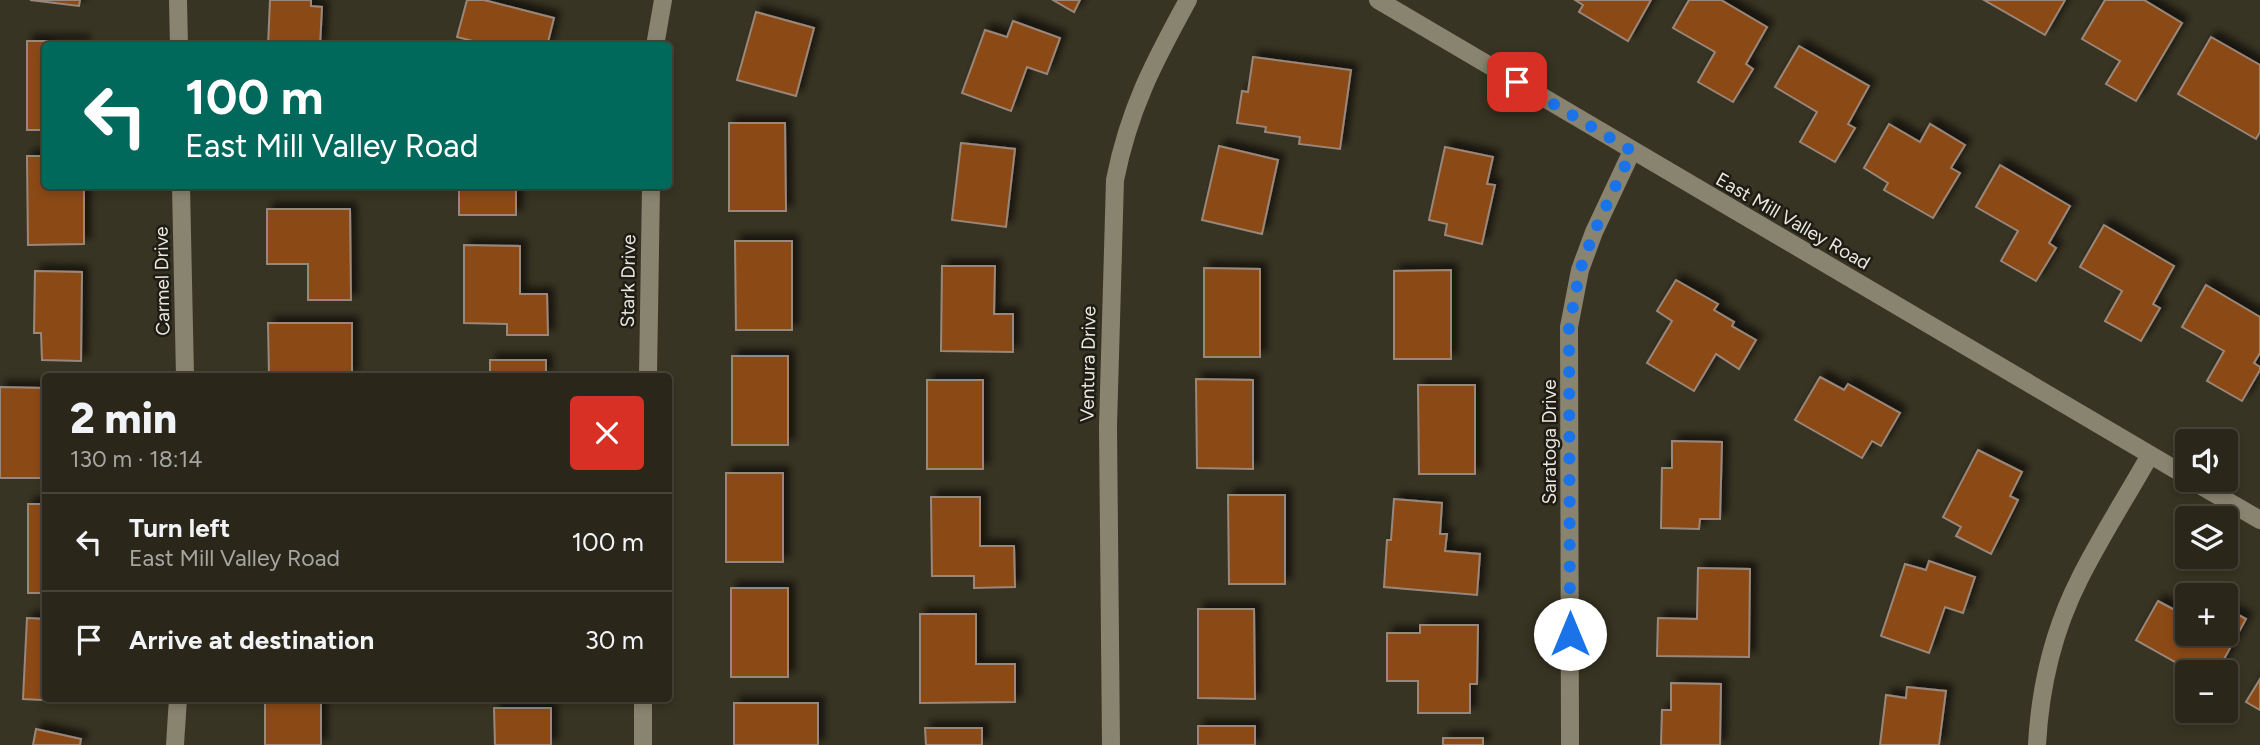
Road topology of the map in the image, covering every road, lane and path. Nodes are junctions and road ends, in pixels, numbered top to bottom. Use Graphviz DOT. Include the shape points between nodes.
graph roads {
  1 [pos="178,0"];
  2 [pos="663,0"];
  3 [pos="1188,0"];
  4 [pos="1378,0"];
  5 [pos="179,42"];
  6 [pos="656,42"];
  7 [pos="1632,151"];
  8 [pos="181,189"];
  9 [pos="651,189"];
  10 [pos="185,373"];
  11 [pos="648,373"];
  12 [pos="2150,456"];
  13 [pos="2175,470"];
  14 [pos="2213,492"];
  15 [pos="2260,520"];
  16 [pos="178,702"];
  17 [pos="643,702"];
  18 [pos="176,745"];
  19 [pos="643,745"];
  20 [pos="1111,745"];
  21 [pos="1570,745"];
  22 [pos="2037,745"];
  1 -- 5 [label="street"];
  2 -- 6 [label="street"];
  3 -- 20 [label="street, Ventura Drive" via="1135,103 1115,180 1108,426"];
  4 -- 7 [label="street, East Mill Valley Road"];
  7 -- 12 [label="street, East Mill Valley Road"];
  7 -- 21 [label="street, Saratoga Drive" via="1580,270 1569,327"];
  8 -- 10 [label="street, Carmel Drive"];
  9 -- 11 [label="street, Stark Drive"];
  12 -- 13 [label="street, East Mill Valley Road"];
  12 -- 22 [label="street" via="2067,608 2045,680"];
  14 -- 15 [label="street, East Mill Valley Road"];
  16 -- 18 [label="street"];
  17 -- 19 [label="street"];
}
